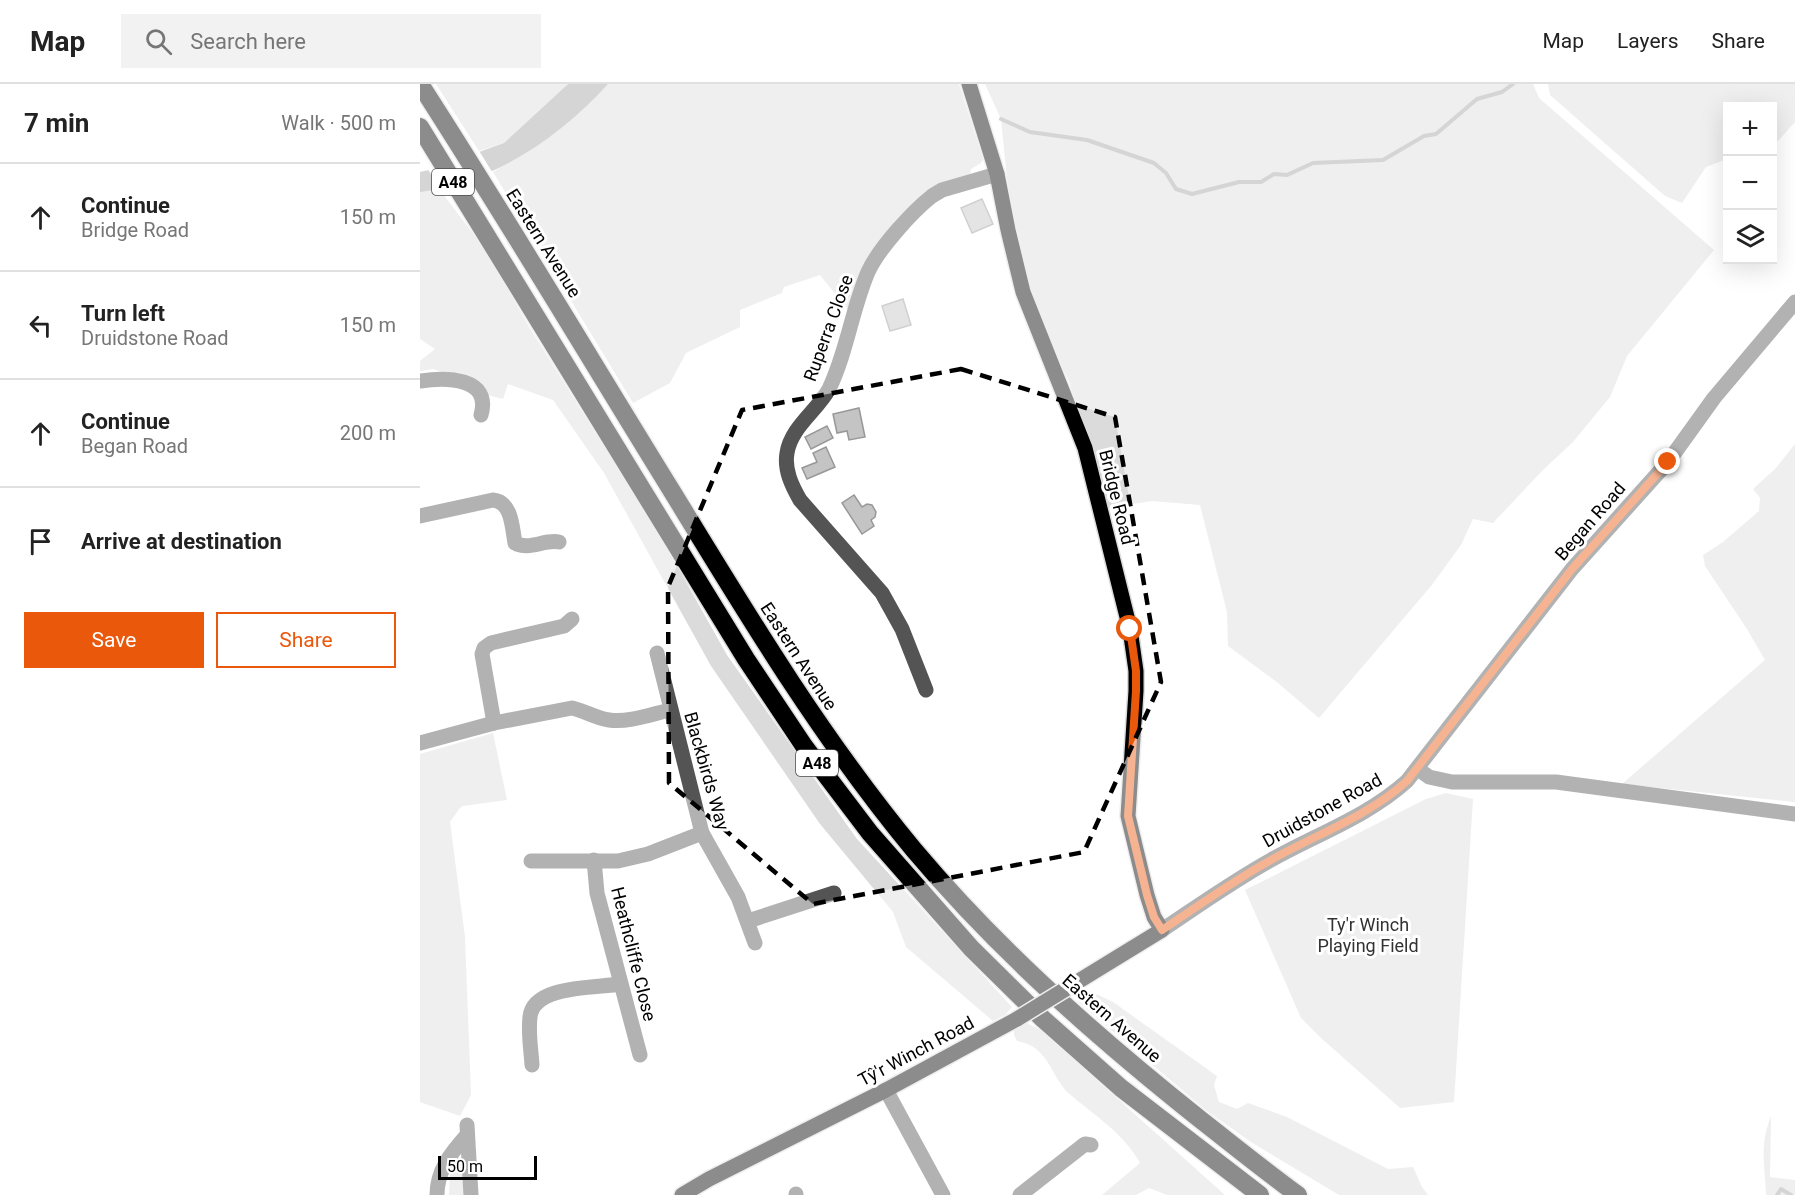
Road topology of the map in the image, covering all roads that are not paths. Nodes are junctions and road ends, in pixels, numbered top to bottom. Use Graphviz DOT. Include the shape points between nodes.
graph roads {
  1 [pos="420,84"];
  2 [pos="969,84"];
  3 [pos="420,128"];
  4 [pos="997,174"];
  5 [pos="1795,302"];
  6 [pos="420,381"];
  7 [pos="481,415"];
  8 [pos="420,516"];
  9 [pos="558,542"];
  10 [pos="572,619"];
  11 [pos="657,653"];
  12 [pos="926,690"];
  13 [pos="670,710"];
  14 [pos="494,723"];
  15 [pos="420,742"];
  16 [pos="1418,769"];
  17 [pos="1795,814"];
  18 [pos="702,833"];
  19 [pos="594,860"];
  20 [pos="531,861"];
  21 [pos="834,893"];
  22 [pos="748,921"];
  23 [pos="1162,930"];
  24 [pos="755,943"];
  25 [pos="620,984"];
  26 [pos="640,1056"];
  27 [pos="532,1065"];
  28 [pos="886,1090"];
  29 [pos="1091,1145"];
  30 [pos="1253,1161"];
  31 [pos="437,1195"];
  32 [pos="471,1195"];
  33 [pos="682,1195"];
  34 [pos="943,1195"];
  35 [pos="1020,1195"];
  36 [pos="1260,1195"];
  37 [pos="1298,1195"];
  38 [pos="1313,1195"];
  1 -- 30 [label="highway, Eastern Avenue / A48" via="765,644 886,815 1027,971 1137,1070"];
  2 -- 4 [label="main road, Bridge Road"];
  3 -- 36 [label="highway, A48" via="746,659 804,746 870,833 963,939 1043,1019 1121,1088"];
  4 -- 12 [label="street, Ruperra Close" via="932,196 883,248 867,274 828,390 789,442 786,455 787,470 800,500 872,580 894,612"];
  4 -- 23 [label="main road, Bridge Road" via="1023,292 1085,448 1130,629 1136,691 1128,816 1147,895"];
  5 -- 16 [label="street, Began Road" via="1714,398 1668,462 1572,569"];
  6 -- 7 [label="street" via="459,380 474,387 482,395"];
  8 -- 9 [label="street" via="500,501 507,506 515,543 526,546"];
  10 -- 14 [label="street" via="564,626 490,643 484,648"];
  11 -- 13 [label="street"];
  13 -- 14 [label="street, Blackbirds Way" via="609,720 572,708"];
  13 -- 18 [label="street, Blackbirds Way"];
  14 -- 15 [label="street, Blackbirds Way"];
  16 -- 17 [label="street" via="1429,777 1452,782 1556,782"];
  16 -- 23 [label="street, Druidstone Road" via="1395,792 1367,810 1271,860"];
  18 -- 19 [label="street" via="631,859"];
  18 -- 22 [label="street, Blackbirds Way"];
  19 -- 20 [label="street"];
  19 -- 25 [label="street, Heathcliffe Close" via="597,893"];
  21 -- 22 [label="street"];
  22 -- 24 [label="street, Blackbirds Way"];
  23 -- 28 [label="main road, Tŷ'r Winch Road, bridge" via="1017,1019"];
  25 -- 26 [label="street, Heathcliffe Close"];
  25 -- 27 [label="street" via="542,998 530,1016"];
  28 -- 33 [label="main road, Tŷ'r Winch Road"];
  28 -- 34 [label="street"];
  29 -- 35 [label="street" via="1085,1144"];
  30 -- 37 [label="highway"];
  30 -- 38 [label="highway, A48"];
  31 -- 32 [label="street" via="439,1175 467,1130"];
}
